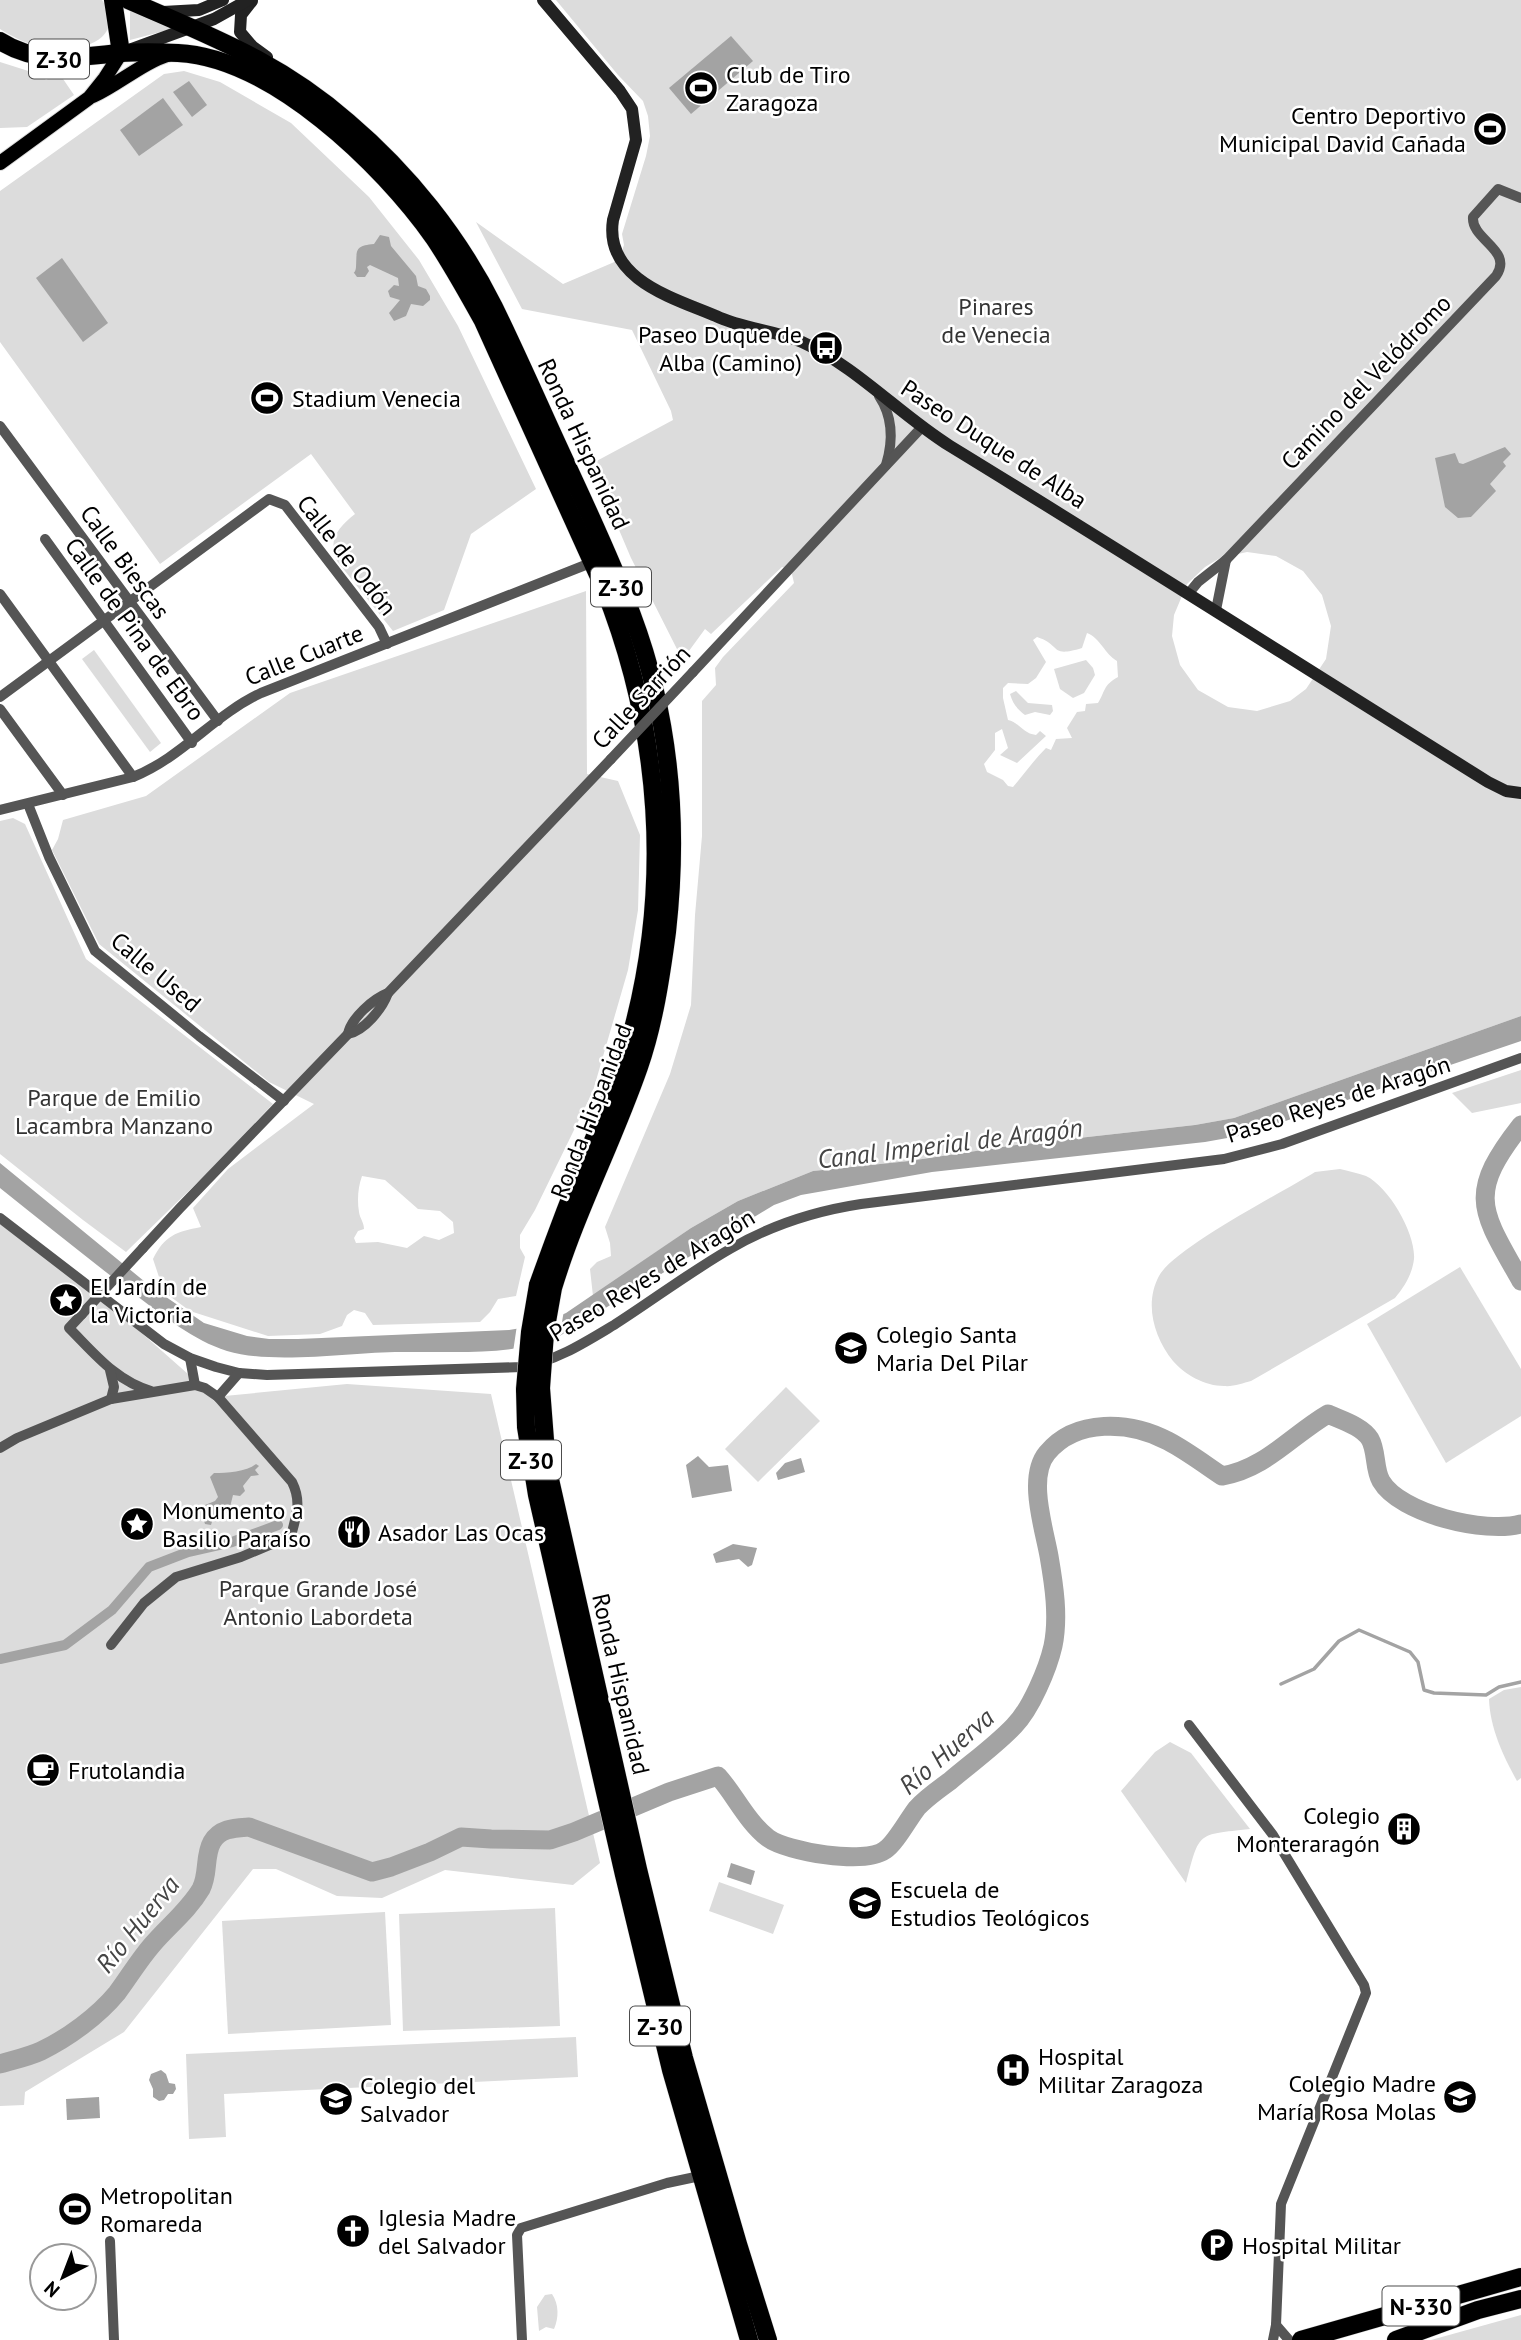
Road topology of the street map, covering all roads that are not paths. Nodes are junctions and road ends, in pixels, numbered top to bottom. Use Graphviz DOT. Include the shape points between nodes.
graph roads {
  1 [pos="113,0"];
  2 [pos="128,0"];
  3 [pos="223,0"];
  4 [pos="248,0"];
  5 [pos="253,0"];
  6 [pos="543,0"];
  7 [pos="155,11"];
  8 [pos="192,28"];
  9 [pos="0,41"];
  10 [pos="121,53"];
  11 [pos="178,53"];
  12 [pos="298,82"];
  13 [pos="89,99"];
  14 [pos="0,163"];
  15 [pos="1521,198"];
  16 [pos="877,392"];
  17 [pos="0,426"];
  18 [pos="922,427"];
  19 [pos="886,466"];
  20 [pos="45,539"];
  21 [pos="599,556"];
  22 [pos="1226,560"];
  23 [pos="1189,593"];
  24 [pos="0,594"];
  25 [pos="128,602"];
  26 [pos="1216,610"];
  27 [pos="104,621"];
  28 [pos="387,644"];
  29 [pos="49,661"];
  30 [pos="0,697"];
  31 [pos="0,709"];
  32 [pos="218,721"];
  33 [pos="192,743"];
  34 [pos="133,778"];
  35 [pos="1521,793"];
  36 [pos="63,795"];
  37 [pos="28,804"];
  38 [pos="1,808"];
  39 [pos="1521,1058"];
  40 [pos="284,1101"];
  41 [pos="0,1217"];
  42 [pos="190,1358"];
  43 [pos="110,1369"];
  44 [pos="239,1373"];
  45 [pos="195,1385"];
  46 [pos="155,1392"];
  47 [pos="218,1397"];
  48 [pos="111,1399"];
  49 [pos="0,1448"];
  50 [pos="111,1645"];
  51 [pos="1189,1725"];
  52 [pos="631,1872"];
  53 [pos="700,2176"];
  54 [pos="110,2241"];
  55 [pos="1521,2277"];
  56 [pos="1521,2299"];
  57 [pos="1276,2325"];
  58 [pos="1320,2333"];
  59 [pos="114,2340"];
  60 [pos="522,2340"];
  61 [pos="749,2340"];
  62 [pos="768,2340"];
  63 [pos="1273,2340"];
  64 [pos="1289,2340"];
  65 [pos="1301,2340"];
  66 [pos="1340,2340"];
  67 [pos="1396,2340"];
  1 -- 10 [label="highway, Z-30"];
  2 -- 7 [label="highway, Ronda Hispanidad / Z-30"];
  3 -- 7 [label="street" via="199,10"];
  4 -- 8 [label="street"];
  5 -- 12 [label="street" via="241,15 242,36"];
  6 -- 16 [label="street, Paseo Duque de Alba" via="627,100 634,116 636,140 612,226 615,253 622,265 642,282 720,318 810,346"];
  7 -- 8 [label="highway, Ronda Hispanidad / Z-30"];
  8 -- 10 [label="street"];
  8 -- 12 [label="highway, Ronda Hispanidad / Z-30" via="240,48"];
  9 -- 10 [label="highway, Ronda Hispanidad / Z-30" via="39,57"];
  10 -- 11 [label="highway, Ronda Hispanidad / Z-30"];
  10 -- 13 [label="main road"];
  11 -- 13 [label="main road" via="157,59"];
  11 -- 21 [label="highway, Ronda Hispanidad / Z-30" via="217,59 276,88 341,137 404,199 433,237 483,321"];
  12 -- 21 [label="highway, Ronda Hispanidad / Z-30" via="384,154 449,232 493,305"];
  13 -- 14 [label="main road"];
  15 -- 22 [label="street, Camino del Velódromo" via="1498,189 1472,221 1497,252 1501,264 1496,276"];
  16 -- 18 [label="street, Paseo Duque de Alba"];
  16 -- 19 [label="street" via="890,424"];
  17 -- 25 [label="street, Calle Biescas"];
  18 -- 19 [label="street, Calle Sarrión"];
  18 -- 23 [label="street, Paseo Duque de Alba"];
  19 -- 40 [label="street, Calle Sarrión, bridge" via="388,993 351,1025 348,1034"];
  20 -- 27 [label="street, Calle de Pina de Ebro"];
  21 -- 28 [label="street, Calle Cuarte"];
  21 -- 52 [label="highway, Ronda Hispanidad / Z-30, bridge" via="633,616 662,726 672,805 670,903 662,968 639,1067 545,1287 545,1333 533,1389 552,1527"];
  22 -- 23 [label="street, Camino del Velódromo"];
  22 -- 26 [label="street"];
  23 -- 26 [label="street, Paseo Duque de Alba"];
  24 -- 29 [label="street"];
  25 -- 27 [label="street"];
  25 -- 28 [label="street, Calle de Odón" via="269,499 285,505 379,627"];
  25 -- 32 [label="street, Calle Biescas"];
  26 -- 35 [label="street, Paseo Duque de Alba" via="1488,782"];
  27 -- 29 [label="street"];
  27 -- 33 [label="street, Calle de Pina de Ebro"];
  28 -- 32 [label="street, Calle Cuarte" via="261,693"];
  29 -- 30 [label="street"];
  29 -- 34 [label="street"];
  31 -- 36 [label="street"];
  32 -- 33 [label="street, Calle Cuarte"];
  33 -- 34 [label="street, Calle Cuarte"];
  34 -- 36 [label="street, Calle Cuarte"];
  36 -- 37 [label="street, Calle Cuarte"];
  37 -- 38 [label="street, Calle Cuarte"];
  37 -- 40 [label="street, Calle Used" via="95,950"];
  39 -- 44 [label="street, Paseo Reyes de Aragón" via="1282,1144 1224,1159 861,1204 806,1216 731,1248 591,1339 532,1365 283,1376"];
  40 -- 43 [label="street, Calle Sarrión, bridge" via="69,1328"];
  41 -- 42 [label="street, Paseo Reyes de Aragón"];
  42 -- 44 [label="street, Paseo Reyes de Aragón"];
  42 -- 45 [label="street"];
  43 -- 46 [label="street"];
  43 -- 48 [label="street"];
  44 -- 47 [label="street"];
  45 -- 46 [label="street"];
  45 -- 47 [label="street"];
  46 -- 48 [label="street"];
  47 -- 50 [label="street" via="297,1491 299,1507 291,1536 176,1577 144,1603"];
  48 -- 49 [label="street"];
  51 -- 57 [label="street" via="1273,1835 1366,1993 1281,2204"];
  52 -- 53 [label="highway, Ronda Hispanidad / Z-30" via="661,2030"];
  52 -- 62 [label="highway, Ronda Hispanidad / Z-30"];
  53 -- 60 [label="street" via="521,2228 517,2238"];
  53 -- 61 [label="highway, Ronda Hispanidad / Z-30"];
  54 -- 59 [label="street"];
  55 -- 58 [label="highway, N-330"];
  56 -- 67 [label="highway, N-330"];
  57 -- 63 [label="street"];
  57 -- 64 [label="street"];
  58 -- 65 [label="highway, N-330"];
  58 -- 66 [label="street"];
}
